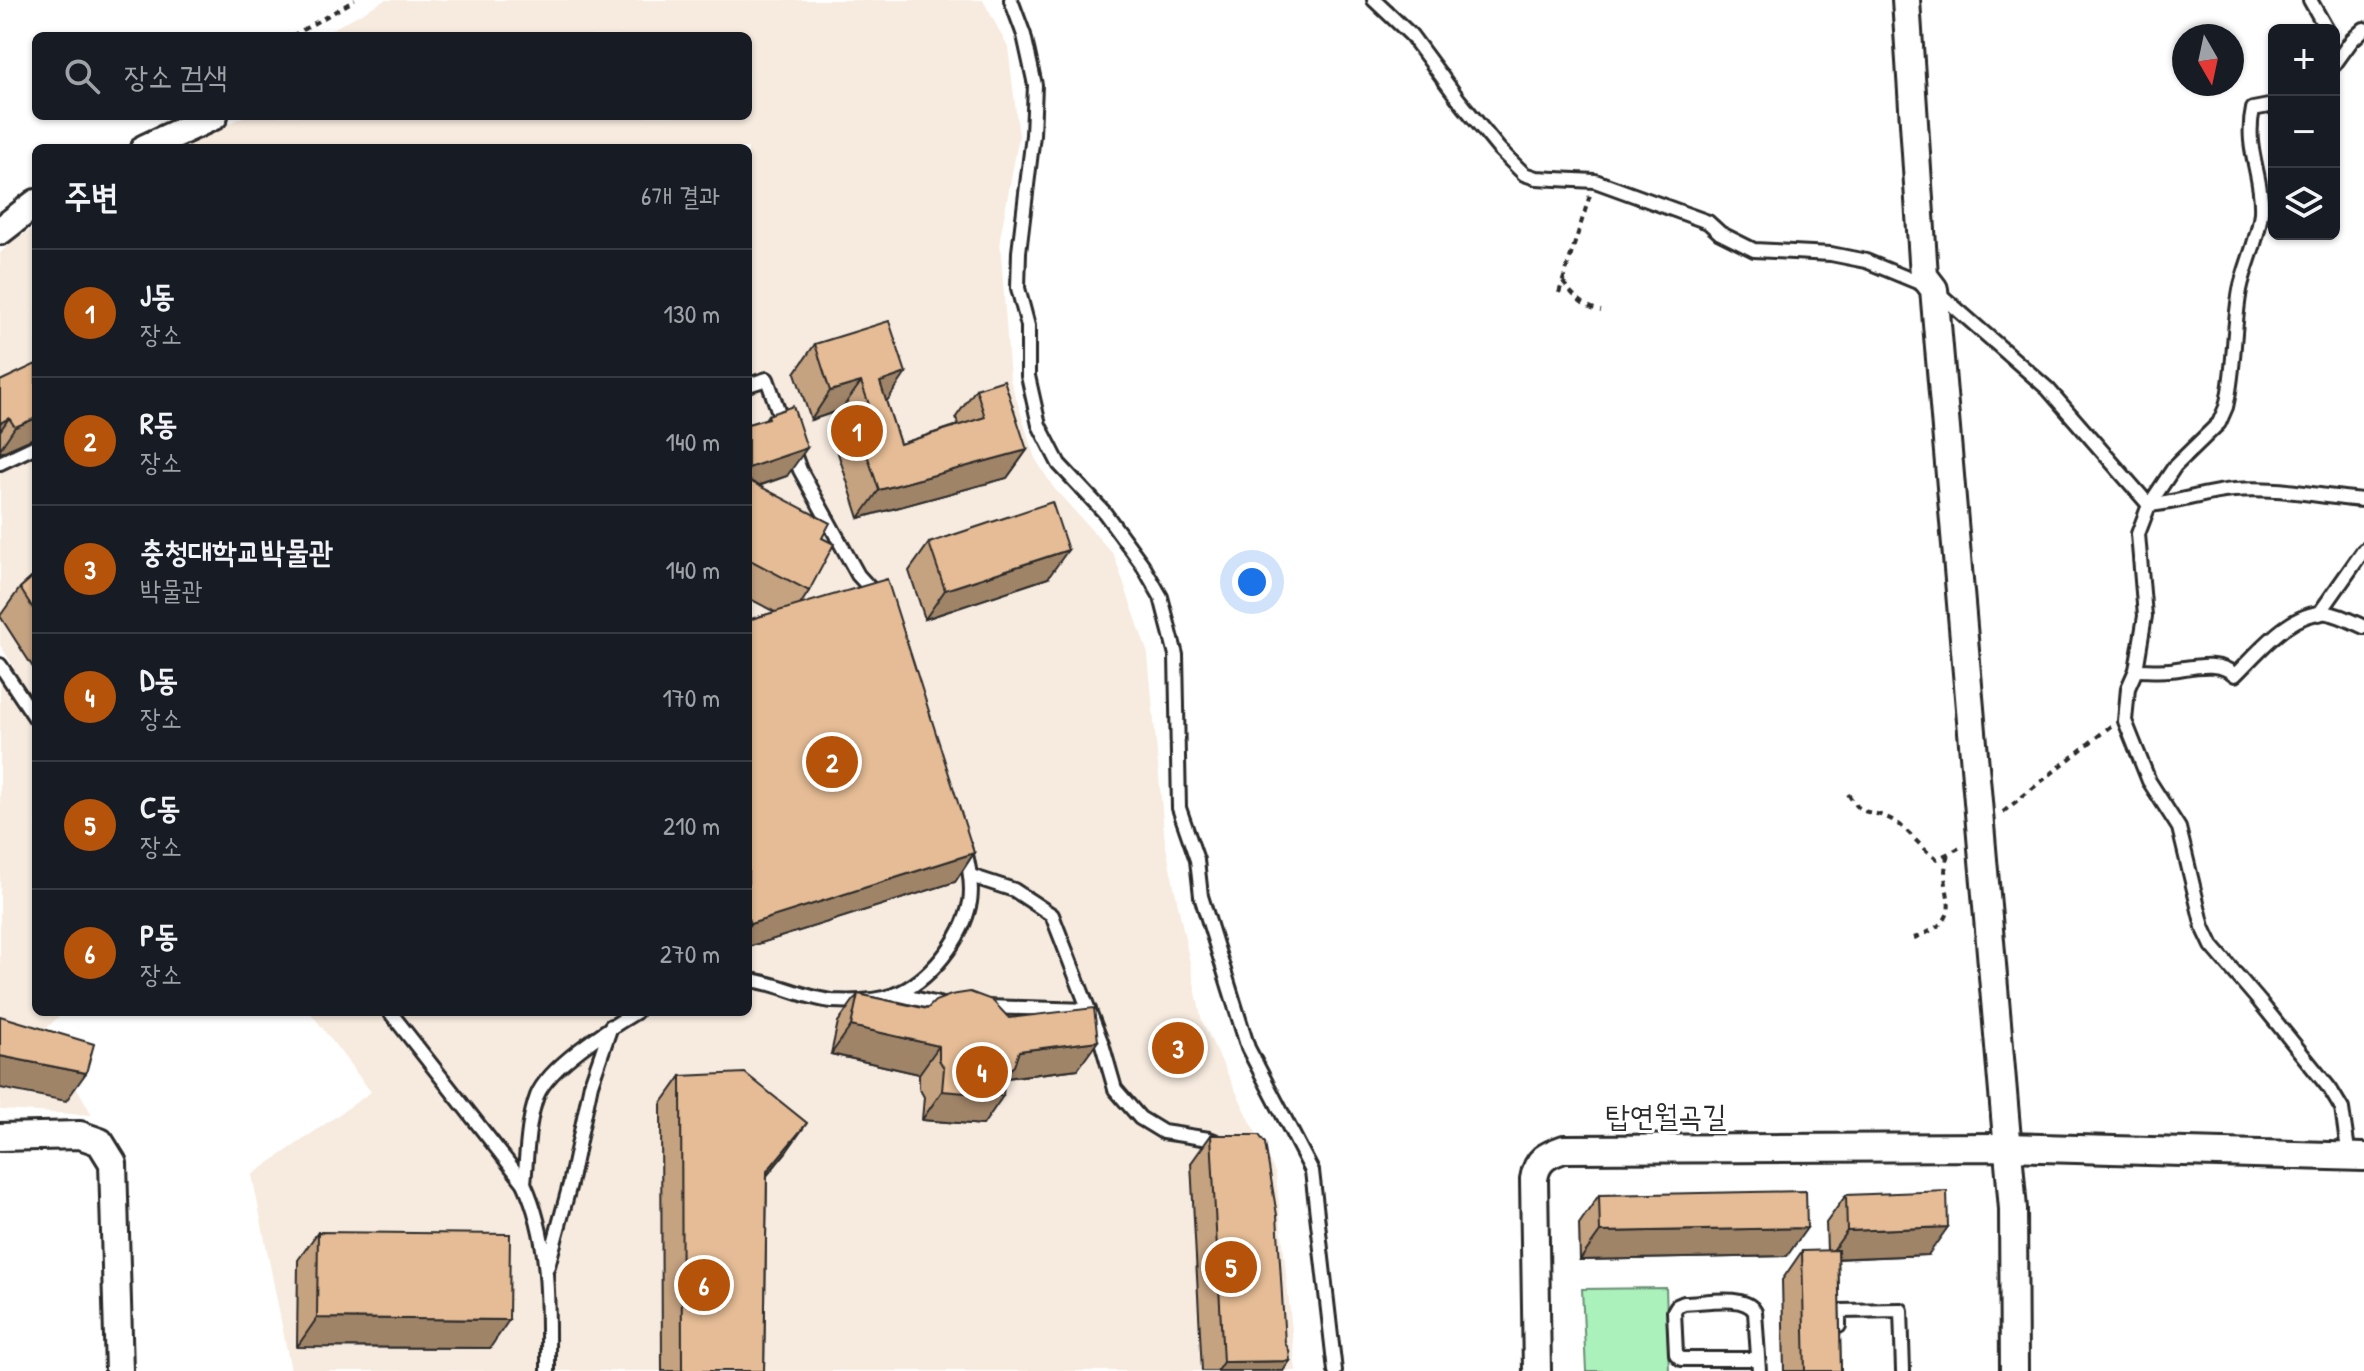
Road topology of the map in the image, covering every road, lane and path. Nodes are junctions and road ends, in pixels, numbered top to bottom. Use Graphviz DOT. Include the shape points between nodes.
graph roads {
  1 [pos="355,0"];
  2 [pos="1011,0"];
  3 [pos="1374,0"];
  4 [pos="1906,0"];
  5 [pos="2310,0"];
  6 [pos="2324,24"];
  7 [pos="2364,29"];
  8 [pos="299,32"];
  9 [pos="2340,58"];
  10 [pos="2268,106"];
  11 [pos="205,120"];
  12 [pos="154,144"];
  13 [pos="1595,181"];
  14 [pos="32,206"];
  15 [pos="0,231"];
  16 [pos="1563,282"];
  17 [pos="1934,289"];
  18 [pos="1559,293"];
  19 [pos="1601,311"];
  20 [pos="752,384"];
  21 [pos="32,448"];
  22 [pos="0,463"];
  23 [pos="2364,500"];
  24 [pos="2149,505"];
  25 [pos="2364,550"];
  26 [pos="884,604"];
  27 [pos="2319,614"];
  28 [pos="2364,627"];
  29 [pos="0,665"];
  30 [pos="2136,670"];
  31 [pos="32,713"];
  32 [pos="961,836"];
  33 [pos="1948,854"];
  34 [pos="971,876"];
  35 [pos="1914,938"];
  36 [pos="752,981"];
  37 [pos="896,994"];
  38 [pos="962,1006"];
  39 [pos="978,1007"];
  40 [pos="1089,1010"];
  41 [pos="393,1016"];
  42 [pos="629,1016"];
  43 [pos="611,1026"];
  44 [pos="569,1059"];
  45 [pos="593,1078"];
  46 [pos="0,1137"];
  47 [pos="2007,1147"];
  48 [pos="1240,1150"];
  49 [pos="2356,1157"];
  50 [pos="524,1183"];
  51 [pos="547,1271"];
  52 [pos="1840,1341"];
  53 [pos="1758,1365"];
  54 [pos="119,1371"];
  55 [pos="548,1371"];
  56 [pos="1335,1371"];
  57 [pos="1537,1371"];
  58 [pos="1903,1371"];
  59 [pos="2014,1371"];
  1 -- 8 [label="path"];
  2 -- 56 [label="lane" via="1035,85 1018,288 1028,326 1028,376 1039,425 1059,464 1104,512 1161,597 1176,655 1179,808 1248,1048 1312,1171"];
  3 -- 13 [label="lane" via="1411,35 1524,174"];
  4 -- 17 [label="street" via="1924,276"];
  5 -- 6 [label="lane"];
  7 -- 9 [label="lane"];
  10 -- 24 [label="lane" via="2253,109 2249,130 2261,215 2241,290 2226,407 2219,423 2175,466"];
  11 -- 12 [label="street"];
  13 -- 16 [label="path"];
  13 -- 17 [label="lane" via="1708,222 1754,250 1866,261"];
  14 -- 15 [label="street"];
  16 -- 18 [label="path"];
  16 -- 19 [label="path" via="1577,300"];
  17 -- 24 [label="lane" via="2048,389"];
  17 -- 47 [label="street"];
  20 -- 26 [label="lane" via="767,379 800,470 858,575"];
  21 -- 22 [label="lane"];
  23 -- 24 [label="lane" via="2237,489"];
  24 -- 30 [label="lane" via="2138,534 2145,616"];
  25 -- 27 [label="lane"];
  27 -- 28 [label="lane" via="2330,613"];
  27 -- 30 [label="lane" via="2289,626 2235,675 2222,667 2197,665"];
  29 -- 31 [label="lane"];
  30 -- 49 [label="lane" via="2128,688 2125,721 2149,781 2179,828 2207,937 2330,1089 2342,1109"];
  32 -- 34 [label="lane"];
  33 -- 35 [label="path" via="1947,916 1939,927"];
  34 -- 37 [label="lane" via="970,903 946,953"];
  34 -- 40 [label="lane" via="1014,890 1052,915"];
  36 -- 37 [label="lane" via="830,1001"];
  37 -- 38 [label="lane"];
  39 -- 40 [label="lane"];
  40 -- 48 [label="lane" via="1115,1089 1140,1118 1163,1132"];
  41 -- 50 [label="lane"];
  42 -- 43 [label="lane"];
  43 -- 44 [label="lane"];
  43 -- 45 [label="lane"];
  44 -- 45 [label="lane" via="585,1063"];
  44 -- 50 [label="lane" via="537,1095"];
  45 -- 51 [label="lane"];
  46 -- 54 [label="street" via="80,1135 100,1142 113,1163"];
  47 -- 49 [label="street, 탑연월곡길"];
  47 -- 57 [label="street, 탑연월곡길" via="1564,1149 1545,1156 1534,1179"];
  47 -- 59 [label="street" via="2013,1209"];
  50 -- 51 [label="lane" via="536,1209"];
  51 -- 55 [label="lane"];
  52 -- 58 [label="lane" via="1839,1311 1901,1310"];
  53 -- 53 [label="lane" via="1752,1306 1677,1306 1676,1354 1681,1359"];
}
